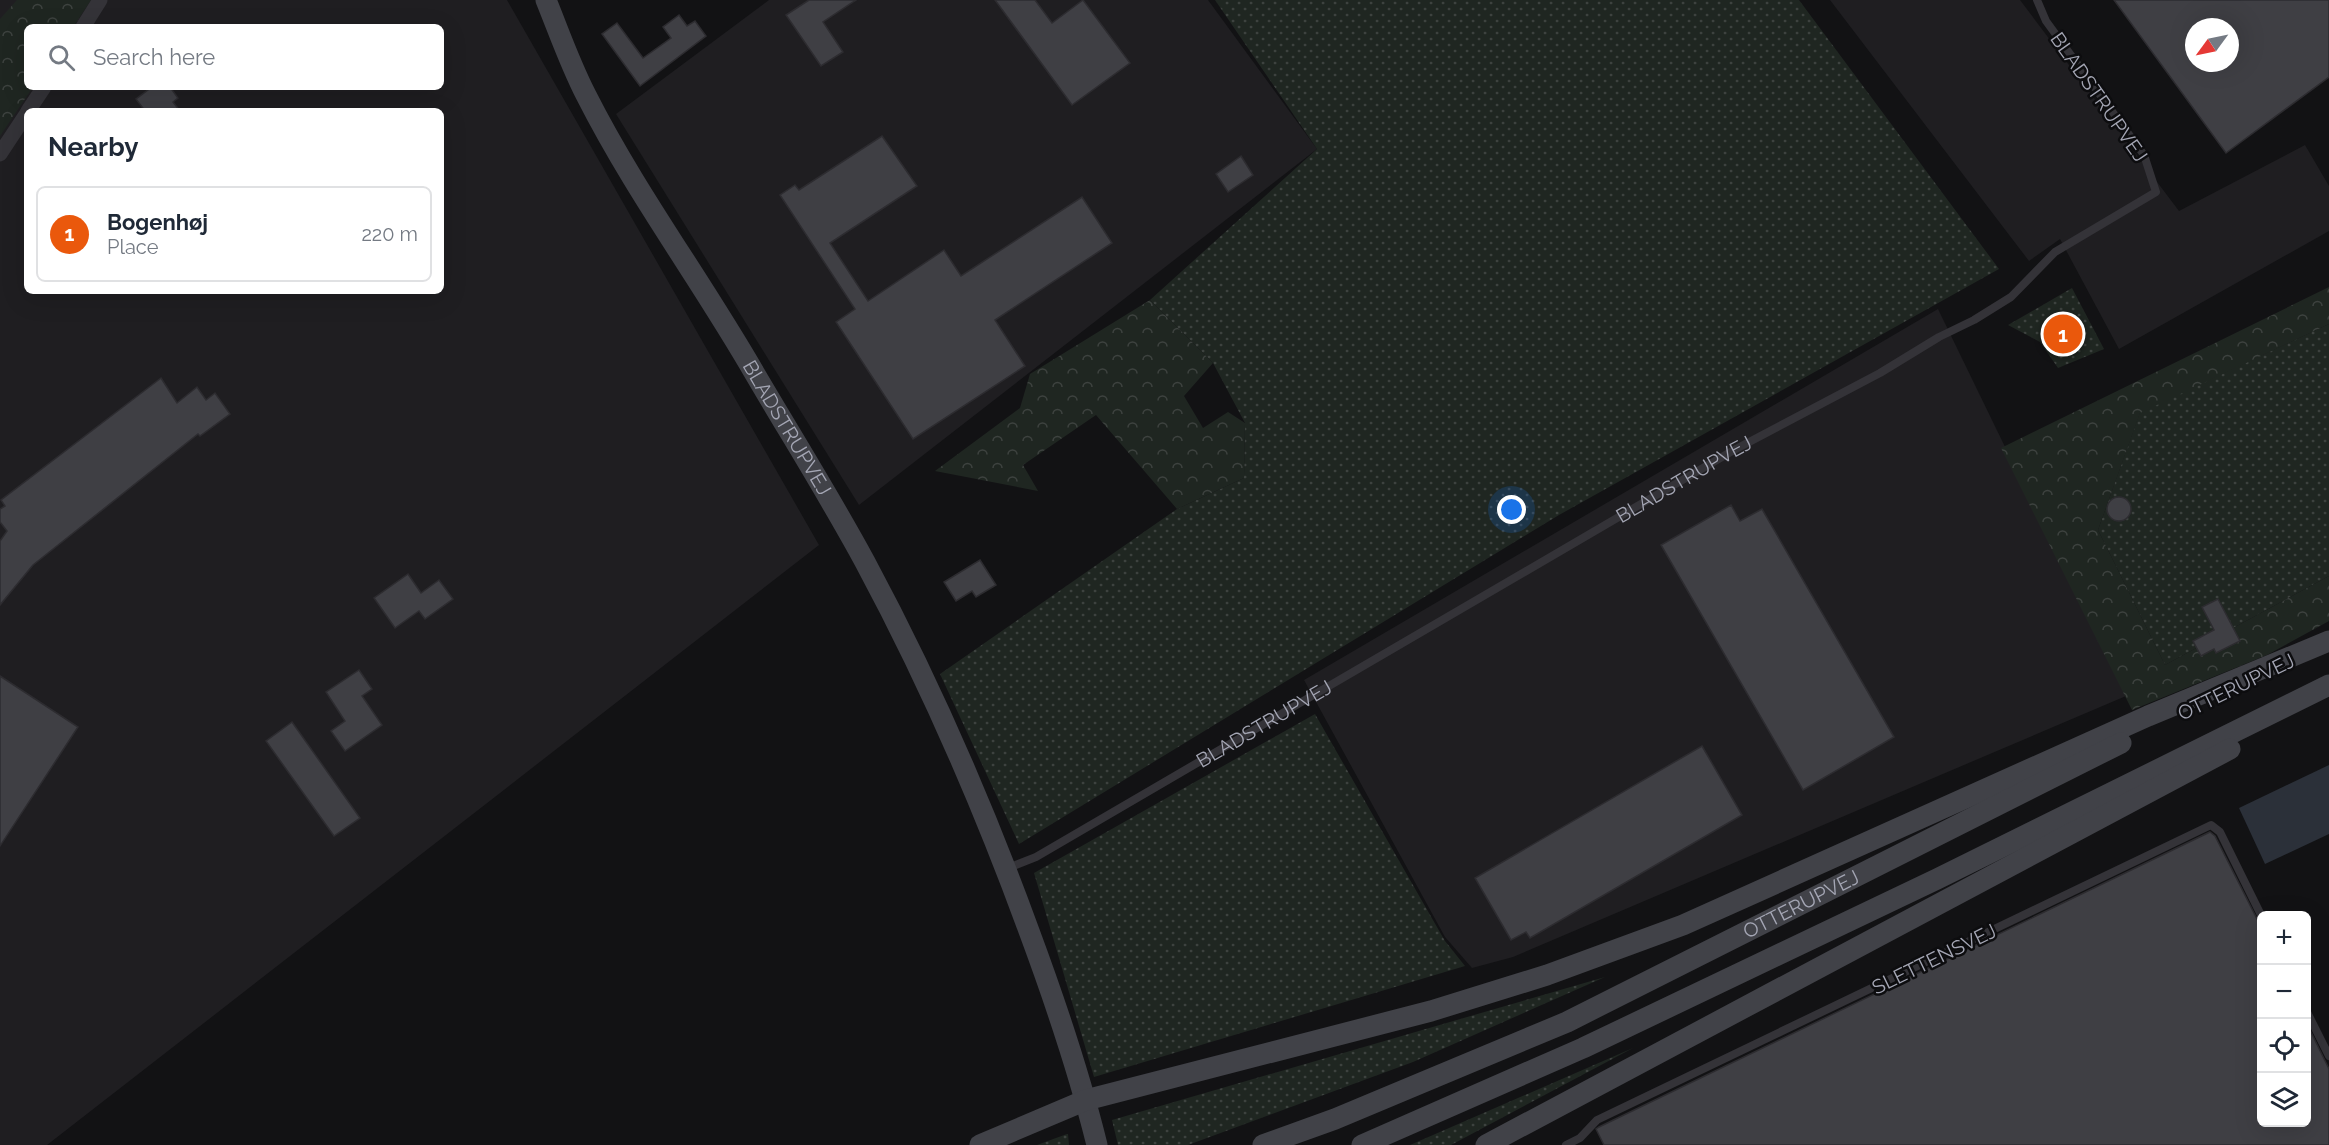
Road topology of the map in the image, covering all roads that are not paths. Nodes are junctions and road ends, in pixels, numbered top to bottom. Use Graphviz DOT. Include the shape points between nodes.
graph roads {
  1 [pos="100,0"];
  2 [pos="546,0"];
  3 [pos="2037,0"];
  4 [pos="85,24"];
  5 [pos="42,90"];
  6 [pos="31,108"];
  7 [pos="24,118"];
  8 [pos="0,154"];
  9 [pos="2329,641"];
  10 [pos="2329,685"];
  11 [pos="2329,697"];
  12 [pos="1007,868"];
  13 [pos="2259,911"];
  14 [pos="2311,1018"];
  15 [pos="2329,1056"];
  16 [pos="1086,1100"];
  17 [pos="1097,1144"];
  18 [pos="980,1145"];
  19 [pos="1263,1145"];
  20 [pos="1362,1145"];
  21 [pos="1486,1145"];
  22 [pos="1566,1145"];
  1 -- 4 [label="street"];
  2 -- 12 [label="main road, BLADSTRUPVEJ" via="585,93 627,169 751,366 865,562 939,709"];
  3 -- 12 [label="lane, BLADSTRUPVEJ" via="2046,21 2144,155 2156,192 2055,252 2010,297 1974,320 1734,450 1036,857"];
  5 -- 6 [label="street"];
  7 -- 8 [label="street"];
  9 -- 16 [label="main road" via="2148,716 1683,925 1547,975 1431,1011"];
  9 -- 19 [label="main road, OTTERUPVEJ" via="1567,1022"];
  10 -- 20 [label="main road, OTTERUPVEJ" via="1604,1038"];
  11 -- 21 [label="main road"];
  12 -- 16 [label="main road, BLADSTRUPVEJ"];
  13 -- 22 [label="lane, SLETTENSVEJ" via="2220,832 2211,825 1597,1120 1580,1138"];
  14 -- 15 [label="lane"];
  16 -- 17 [label="main road, BLADSTRUPVEJ"];
  16 -- 18 [label="main road"];
}
